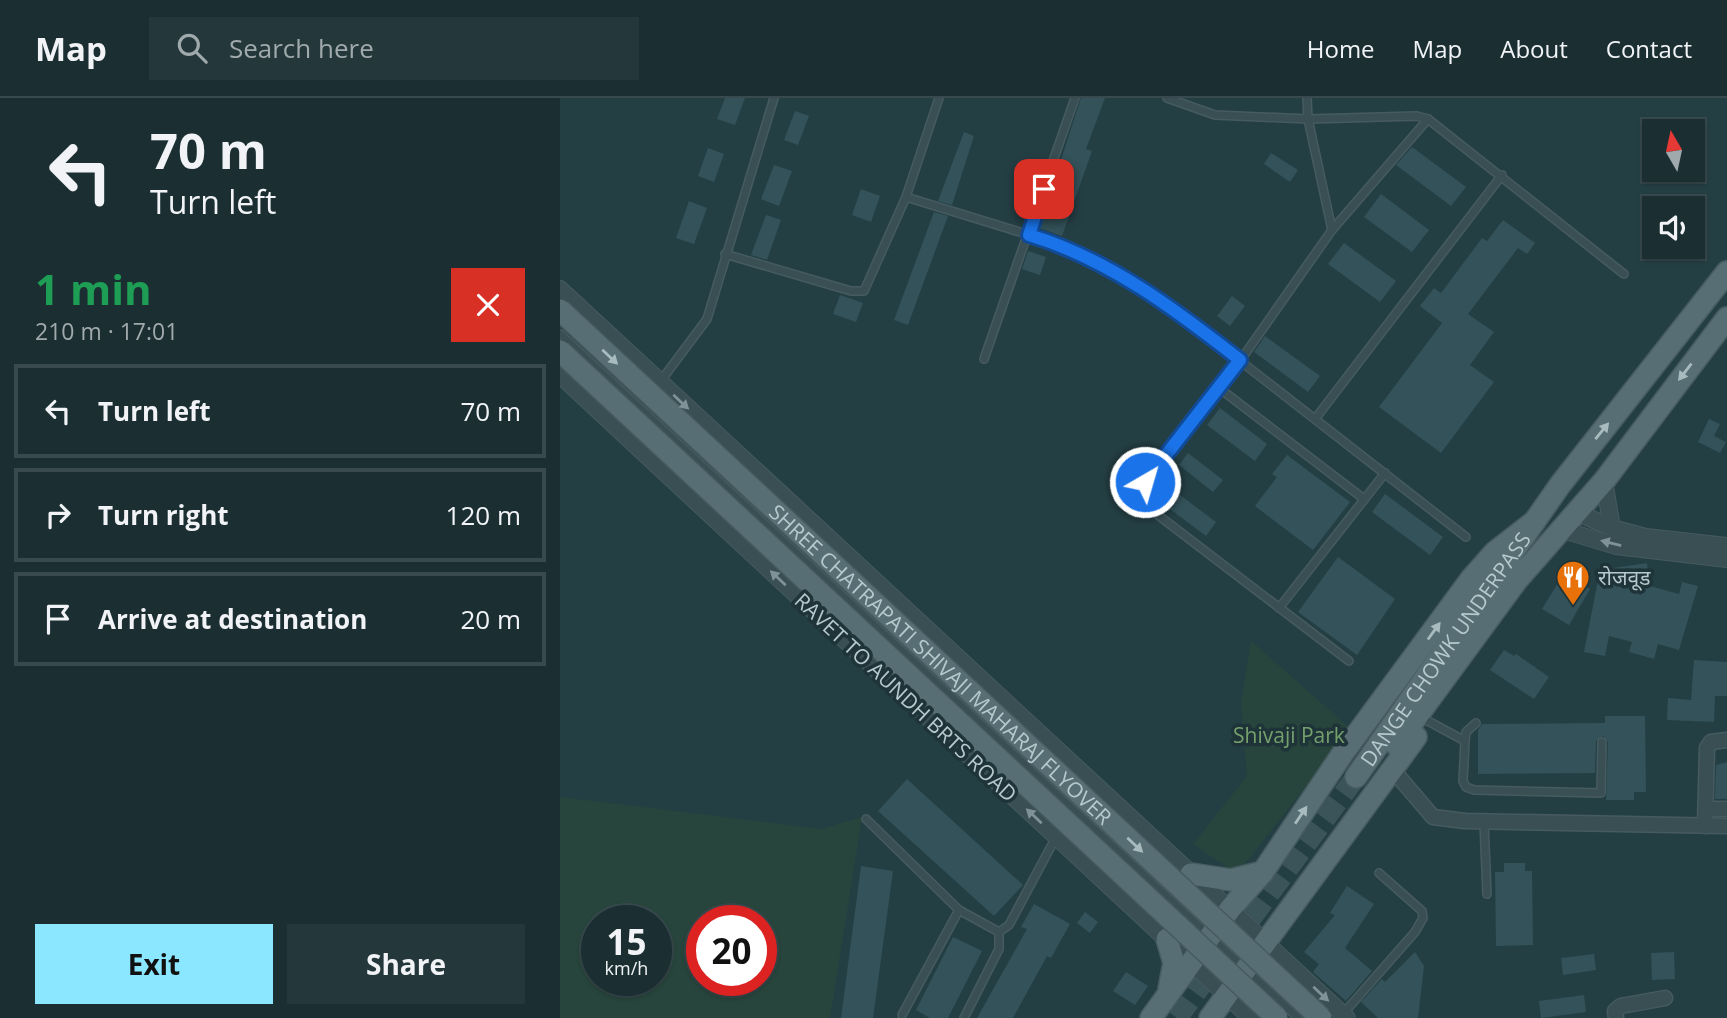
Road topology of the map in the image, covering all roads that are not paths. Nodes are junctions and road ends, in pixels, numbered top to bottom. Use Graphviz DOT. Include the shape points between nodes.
graph roads {
  1 [pos="774,98"];
  2 [pos="939,98"];
  3 [pos="1075,98"];
  4 [pos="1167,98"];
  5 [pos="1307,98"];
  6 [pos="1308,119"];
  7 [pos="1428,119"];
  8 [pos="1502,175"];
  9 [pos="906,197"];
  10 [pos="1332,230"];
  11 [pos="1029,235"];
  12 [pos="725,254"];
  13 [pos="1727,272"];
  14 [pos="1624,274"];
  15 [pos="560,289"];
  16 [pos="560,310"];
  17 [pos="1725,325"];
  18 [pos="560,334"];
  19 [pos="560,351"];
  20 [pos="984,359"];
  21 [pos="1240,360"];
  22 [pos="560,376"];
  23 [pos="660,382"];
  24 [pos="1219,388"];
  25 [pos="1315,419"];
  26 [pos="1385,473"];
  27 [pos="1604,481"];
  28 [pos="1364,499"];
  29 [pos="1574,511"];
  30 [pos="1535,521"];
  31 [pos="1612,528"];
  32 [pos="1560,529"];
  33 [pos="1466,537"];
  34 [pos="1727,546"];
  35 [pos="1727,559"];
  36 [pos="1517,580"];
  37 [pos="1279,608"];
  38 [pos="1349,661"];
  39 [pos="1428,721"];
  40 [pos="1476,723"];
  41 [pos="1727,740"];
  42 [pos="1465,741"];
  43 [pos="1602,742"];
  44 [pos="1392,769"];
  45 [pos="1706,809"];
  46 [pos="1727,809"];
  47 [pos="866,819"];
  48 [pos="1484,821"];
  49 [pos="1705,826"];
  50 [pos="1727,826"];
  51 [pos="1056,836"];
  52 [pos="1263,872"];
  53 [pos="1379,873"];
  54 [pos="1191,874"];
  55 [pos="1487,894"];
  56 [pos="1230,909"];
  57 [pos="959,910"];
  58 [pos="999,932"];
  59 [pos="1211,936"];
  60 [pos="1167,939"];
  61 [pos="1265,942"];
  62 [pos="1193,962"];
  63 [pos="1245,969"];
  64 [pos="1167,995"];
  65 [pos="1226,995"];
  66 [pos="1664,998"];
  67 [pos="902,1015"];
  68 [pos="1337,1017"];
  69 [pos="964,1018"];
  70 [pos="1151,1018"];
  71 [pos="1210,1018"];
  72 [pos="1251,1018"];
  73 [pos="1276,1018"];
  74 [pos="1298,1018"];
  75 [pos="1616,1018"];
  1 -- 12 [label="lane"];
  2 -- 9 [label="lane"];
  3 -- 11 [label="lane"];
  4 -- 6 [label="lane" via="1215,115"];
  5 -- 6 [label="lane"];
  6 -- 7 [label="lane"];
  6 -- 10 [label="lane"];
  7 -- 8 [label="lane"];
  7 -- 10 [label="lane"];
  8 -- 14 [label="lane"];
  8 -- 25 [label="lane"];
  9 -- 11 [label="lane"];
  9 -- 12 [label="lane" via="864,291"];
  10 -- 21 [label="lane"];
  11 -- 20 [label="lane"];
  11 -- 21 [label="lane" via="1153,293"];
  12 -- 23 [label="lane" via="702,328"];
  30 -- 13 [label="main road, DANGE CHOWK UNDERPASS, one-way"];
  15 -- 23 [label="street"];
  16 -- 68 [label="main road, SHREE CHATRAPATI SHIVAJI MAHARAJ FLYOVER, one-way, bridge"];
  17 -- 27 [label="main road, DANGE CHOWK UNDERPASS, one-way"];
  18 -- 59 [label="lane"];
  19 -- 73 [label="main road, SHREE CHATRAPATI SHIVAJI MAHARAJ FLYOVER, bridge"];
  21 -- 24 [label="lane"];
  21 -- 25 [label="lane"];
  51 -- 22 [label="street, RAVET TO AUNDH BRTS ROAD, one-way"];
  23 -- 54 [label="street, one-way"];
  24 -- 28 [label="lane"];
  24 -- 37 [label="lane" via="1145,482 1144,501"];
  25 -- 26 [label="lane"];
  26 -- 28 [label="lane"];
  26 -- 33 [label="lane"];
  27 -- 29 [label="main road, DANGE CHOWK UNDERPASS"];
  27 -- 31 [label="street"];
  28 -- 37 [label="lane"];
  29 -- 31 [label="street"];
  29 -- 32 [label="main road, DANGE CHOWK UNDERPASS"];
  30 -- 36 [label="main road, DANGE CHOWK UNDERPASS" via="1361,782"];
  52 -- 30 [label="main road, one-way" via="1343,753 1471,579 1495,552"];
  31 -- 34 [label="street" via="1646,537"];
  35 -- 32 [label="street, one-way" via="1616,546"];
  32 -- 36 [label="main road, DANGE CHOWK UNDERPASS"];
  36 -- 39 [label="main road" via="1511,606"];
  37 -- 38 [label="lane"];
  39 -- 42 [label="lane"];
  39 -- 44 [label="main road"];
  40 -- 42 [label="lane" via="1466,732"];
  41 -- 45 [label="street" via="1711,742 1707,748"];
  42 -- 43 [label="lane" via="1466,787 1601,793"];
  44 -- 48 [label="street" via="1433,817"];
  44 -- 61 [label="main road"];
  45 -- 46 [label="street"];
  45 -- 49 [label="street"];
  47 -- 57 [label="lane"];
  48 -- 49 [label="street"];
  48 -- 55 [label="lane"];
  49 -- 50 [label="street"];
  51 -- 58 [label="lane" via="1009,925"];
  51 -- 60 [label="street, RAVET TO AUNDH BRTS ROAD"];
  52 -- 54 [label="main road" via="1231,880"];
  52 -- 56 [label="main road"];
  53 -- 68 [label="lane" via="1422,911 1423,918"];
  54 -- 56 [label="street"];
  56 -- 59 [label="main road"];
  56 -- 61 [label="street"];
  57 -- 58 [label="lane"];
  57 -- 67 [label="lane"];
  58 -- 69 [label="lane" via="999,949"];
  59 -- 62 [label="main road"];
  59 -- 63 [label="lane"];
  60 -- 62 [label="street, RAVET TO AUNDH BRTS ROAD"];
  60 -- 64 [label="main road" via="1174,963"];
  61 -- 63 [label="main road"];
  61 -- 68 [label="street, one-way"];
  62 -- 64 [label="main road"];
  62 -- 65 [label="street, RAVET TO AUNDH BRTS ROAD"];
  63 -- 65 [label="main road"];
  63 -- 74 [label="lane"];
  64 -- 70 [label="main road"];
  65 -- 71 [label="main road"];
  65 -- 72 [label="street, RAVET TO AUNDH BRTS ROAD"];
  66 -- 75 [label="street" via="1621,1006 1615,1011"];
}
